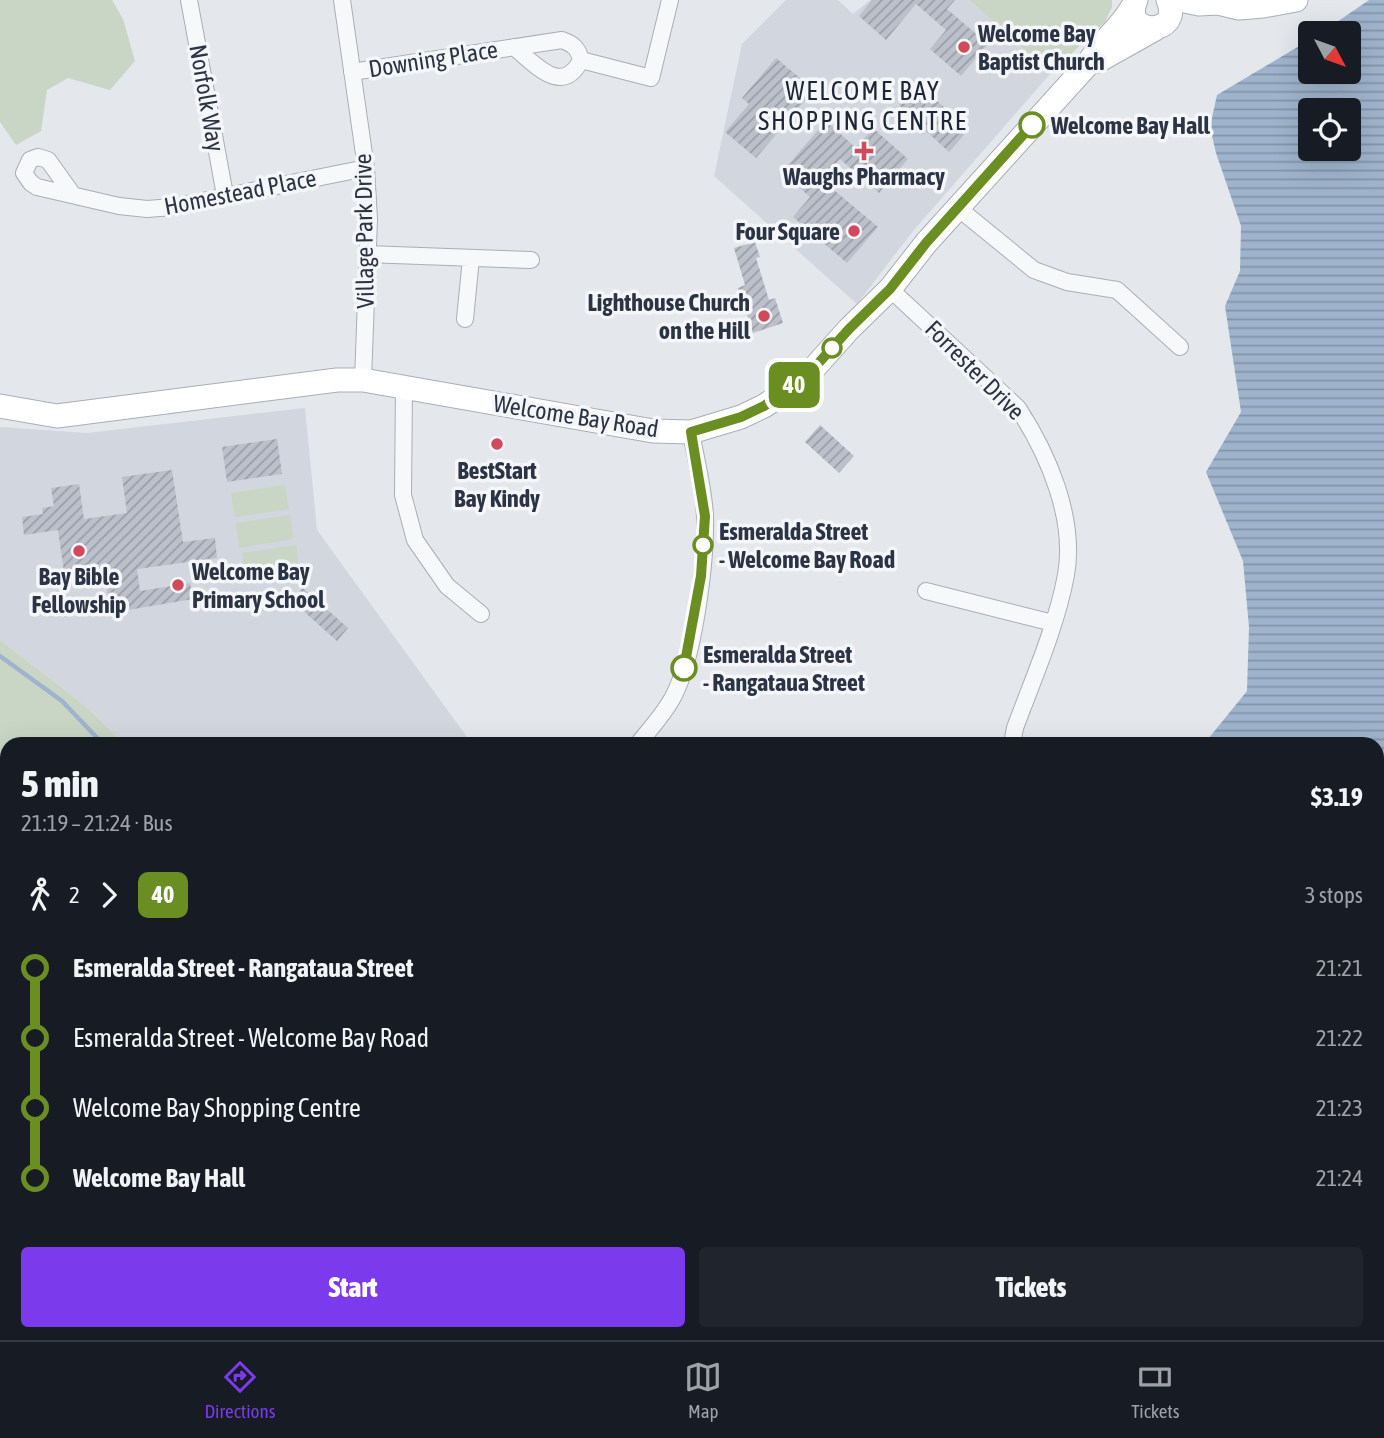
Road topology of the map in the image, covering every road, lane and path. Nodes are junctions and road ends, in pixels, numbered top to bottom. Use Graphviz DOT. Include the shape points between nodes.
graph roads {
  1 [pos="189,0"];
  2 [pos="342,0"];
  3 [pos="670,0"];
  4 [pos="1296,0"];
  5 [pos="1135,2"];
  6 [pos="1168,11"];
  7 [pos="514,47"];
  8 [pos="581,60"];
  9 [pos="1088,64"];
  10 [pos="352,72"];
  11 [pos="366,168"];
  12 [pos="73,195"];
  13 [pos="225,195"];
  14 [pos="958,208"];
  15 [pos="366,254"];
  16 [pos="471,258"];
  17 [pos="531,260"];
  18 [pos="890,289"];
  19 [pos="466,320"];
  20 [pos="1180,347"];
  21 [pos="363,380"];
  22 [pos="404,387"];
  23 [pos="0,406"];
  24 [pos="691,432"];
  25 [pos="926,591"];
  26 [pos="481,614"];
  27 [pos="1053,623"];
  28 [pos="644,737"];
  29 [pos="1013,737"];
  1 -- 13 [label="street, Norfolk Way"];
  2 -- 10 [label="street, Village Park Drive"];
  3 -- 8 [label="street" via="651,78"];
  4 -- 6 [label="main road" via="1239,8 1220,16"];
  5 -- 6 [label="main road" via="1133,11 1143,27"];
  5 -- 9 [label="main road, Welcome Bay Road" via="1126,20"];
  6 -- 9 [label="main road, Welcome Bay Road" via="1104,60"];
  7 -- 8 [label="street, Downing Place" via="562,40 573,44"];
  7 -- 8 [label="street, Downing Place" via="559,78 576,70"];
  7 -- 10 [label="street, Downing Place"];
  9 -- 14 [label="main road, Welcome Bay Road"];
  10 -- 11 [label="street, Village Park Drive"];
  11 -- 13 [label="street, Homestead Place"];
  11 -- 15 [label="street, Village Park Drive"];
  12 -- 13 [label="street, Homestead Place" via="147,209"];
  14 -- 18 [label="main road, Welcome Bay Road"];
  14 -- 20 [label="street" via="1034,270 1067,282 1117,290"];
  15 -- 16 [label="street"];
  15 -- 21 [label="street, Village Park Drive"];
  16 -- 17 [label="street"];
  16 -- 19 [label="street"];
  18 -- 24 [label="main road, Welcome Bay Road" via="793,387 741,417"];
  18 -- 27 [label="street, Forrester Drive" via="1018,408 1034,432 1060,497 1066,533 1066,573"];
  21 -- 22 [label="main road, Welcome Bay Road"];
  21 -- 23 [label="main road, Welcome Bay Road" via="57,416"];
  22 -- 24 [label="main road, Welcome Bay Road" via="653,431"];
  22 -- 26 [label="street" via="403,495 415,540 447,586"];
  24 -- 28 [label="street" via="705,516 701,576 683,673 674,696"];
  25 -- 27 [label="street"];
  27 -- 29 [label="street, Forrester Drive"];
}
